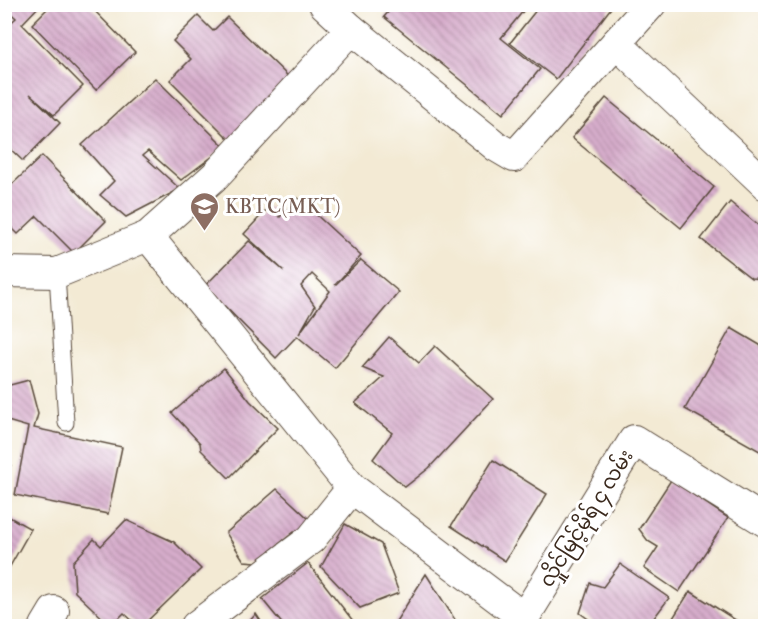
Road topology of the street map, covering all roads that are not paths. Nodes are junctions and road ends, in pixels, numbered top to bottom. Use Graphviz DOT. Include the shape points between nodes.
graph roads {
  1 [pos="324,4"];
  2 [pos="651,4"];
  3 [pos="351,29"];
  4 [pos="616,43"];
  5 [pos="765,185"];
  6 [pos="147,236"];
  7 [pos="4,272"];
  8 [pos="57,273"];
  9 [pos="66,423"];
  10 [pos="352,488"];
  11 [pos="765,522"];
  12 [pos="522,622"];
  13 [pos="196,627"];
  1 -- 3 [label="street"];
  2 -- 4 [label="street"];
  3 -- 4 [label="street" via="514,157"];
  3 -- 6 [label="street" via="215,176"];
  4 -- 5 [label="street"];
  6 -- 8 [label="street"];
  6 -- 10 [label="street"];
  7 -- 8 [label="street"];
  8 -- 9 [label="lane"];
  10 -- 12 [label="street"];
  10 -- 13 [label="street" via="311,539"];
  11 -- 12 [label="street, လှိုင်မြင့်မိုရ် ၄ လမ်း" via="634,440"];
}
